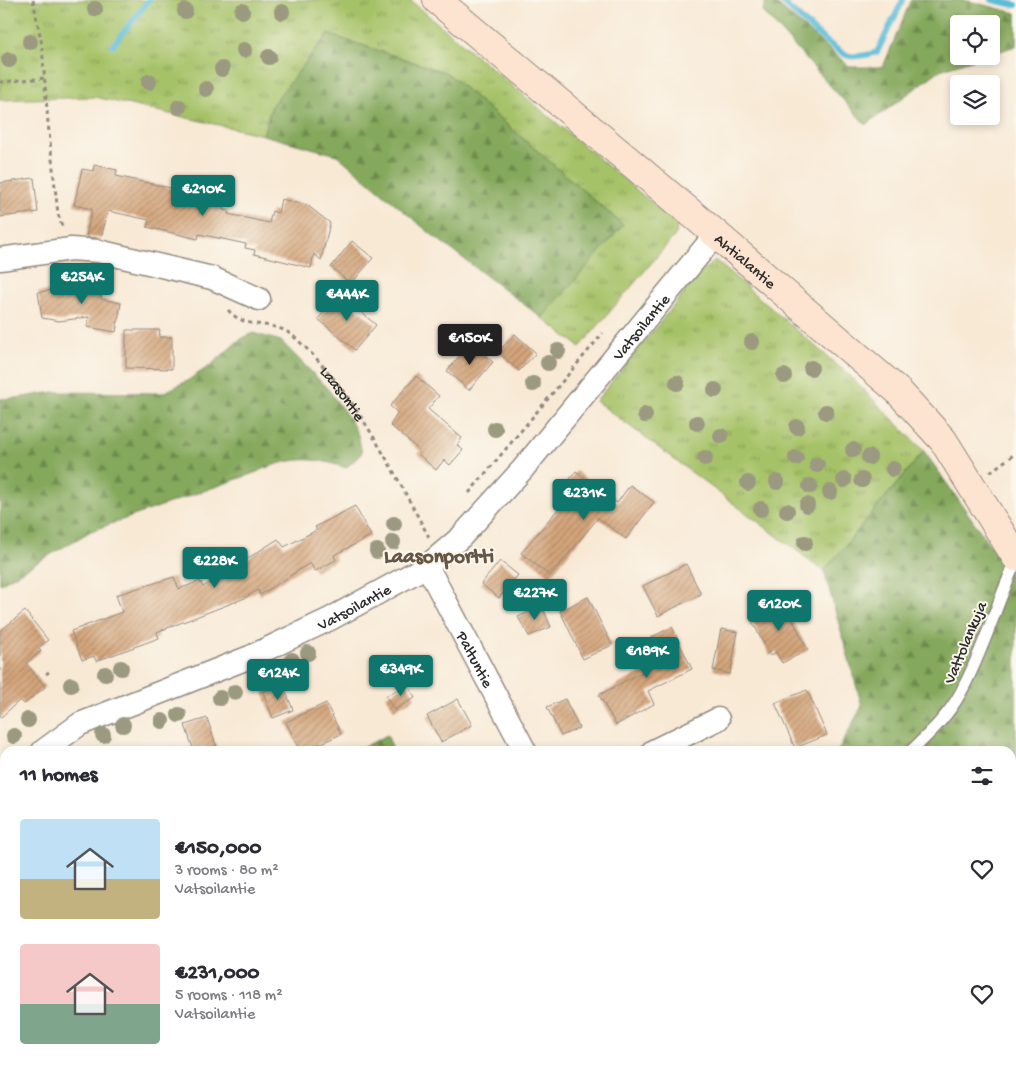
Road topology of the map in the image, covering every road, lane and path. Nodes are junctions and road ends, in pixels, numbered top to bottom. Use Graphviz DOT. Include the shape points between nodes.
graph roads {
  1 [pos="33,0"];
  2 [pos="437,0"];
  3 [pos="46,78"];
  4 [pos="0,82"];
  5 [pos="716,234"];
  6 [pos="71,250"];
  7 [pos="0,259"];
  8 [pos="259,299"];
  9 [pos="226,307"];
  10 [pos="606,330"];
  11 [pos="1016,453"];
  12 [pos="972,486"];
  13 [pos="467,495"];
  14 [pos="435,530"];
  15 [pos="428,535"];
  16 [pos="422,541"];
  17 [pos="1016,559"];
  18 [pos="426,566"];
  19 [pos="718,719"];
  20 [pos="49,746"];
  21 [pos="522,746"];
  22 [pos="664,746"];
  23 [pos="916,746"];
  1 -- 3 [label="path"];
  2 -- 5 [label="street, Ahtialantie"];
  3 -- 4 [label="path"];
  3 -- 6 [label="path" via="58,214"];
  5 -- 12 [label="street, Ahtialantie" via="898,391 943,440"];
  5 -- 18 [label="street, Vatsoilantie" via="516,477 462,537"];
  6 -- 7 [label="street"];
  6 -- 8 [label="street" via="112,253 212,278"];
  9 -- 15 [label="path, Laasontie" via="244,323 282,329 315,357 353,406"];
  10 -- 13 [label="path"];
  11 -- 12 [label="path"];
  12 -- 17 [label="street, Ahtialantie"];
  14 -- 15 [label="path"];
  15 -- 16 [label="path"];
  17 -- 23 [label="lane, Vattolankuja" via="979,656 960,694 933,730"];
  18 -- 20 [label="street, Vatsoilantie" via="330,619 250,657 94,717"];
  18 -- 21 [label="street, Paltuntie"];
  19 -- 22 [label="street"];
}
